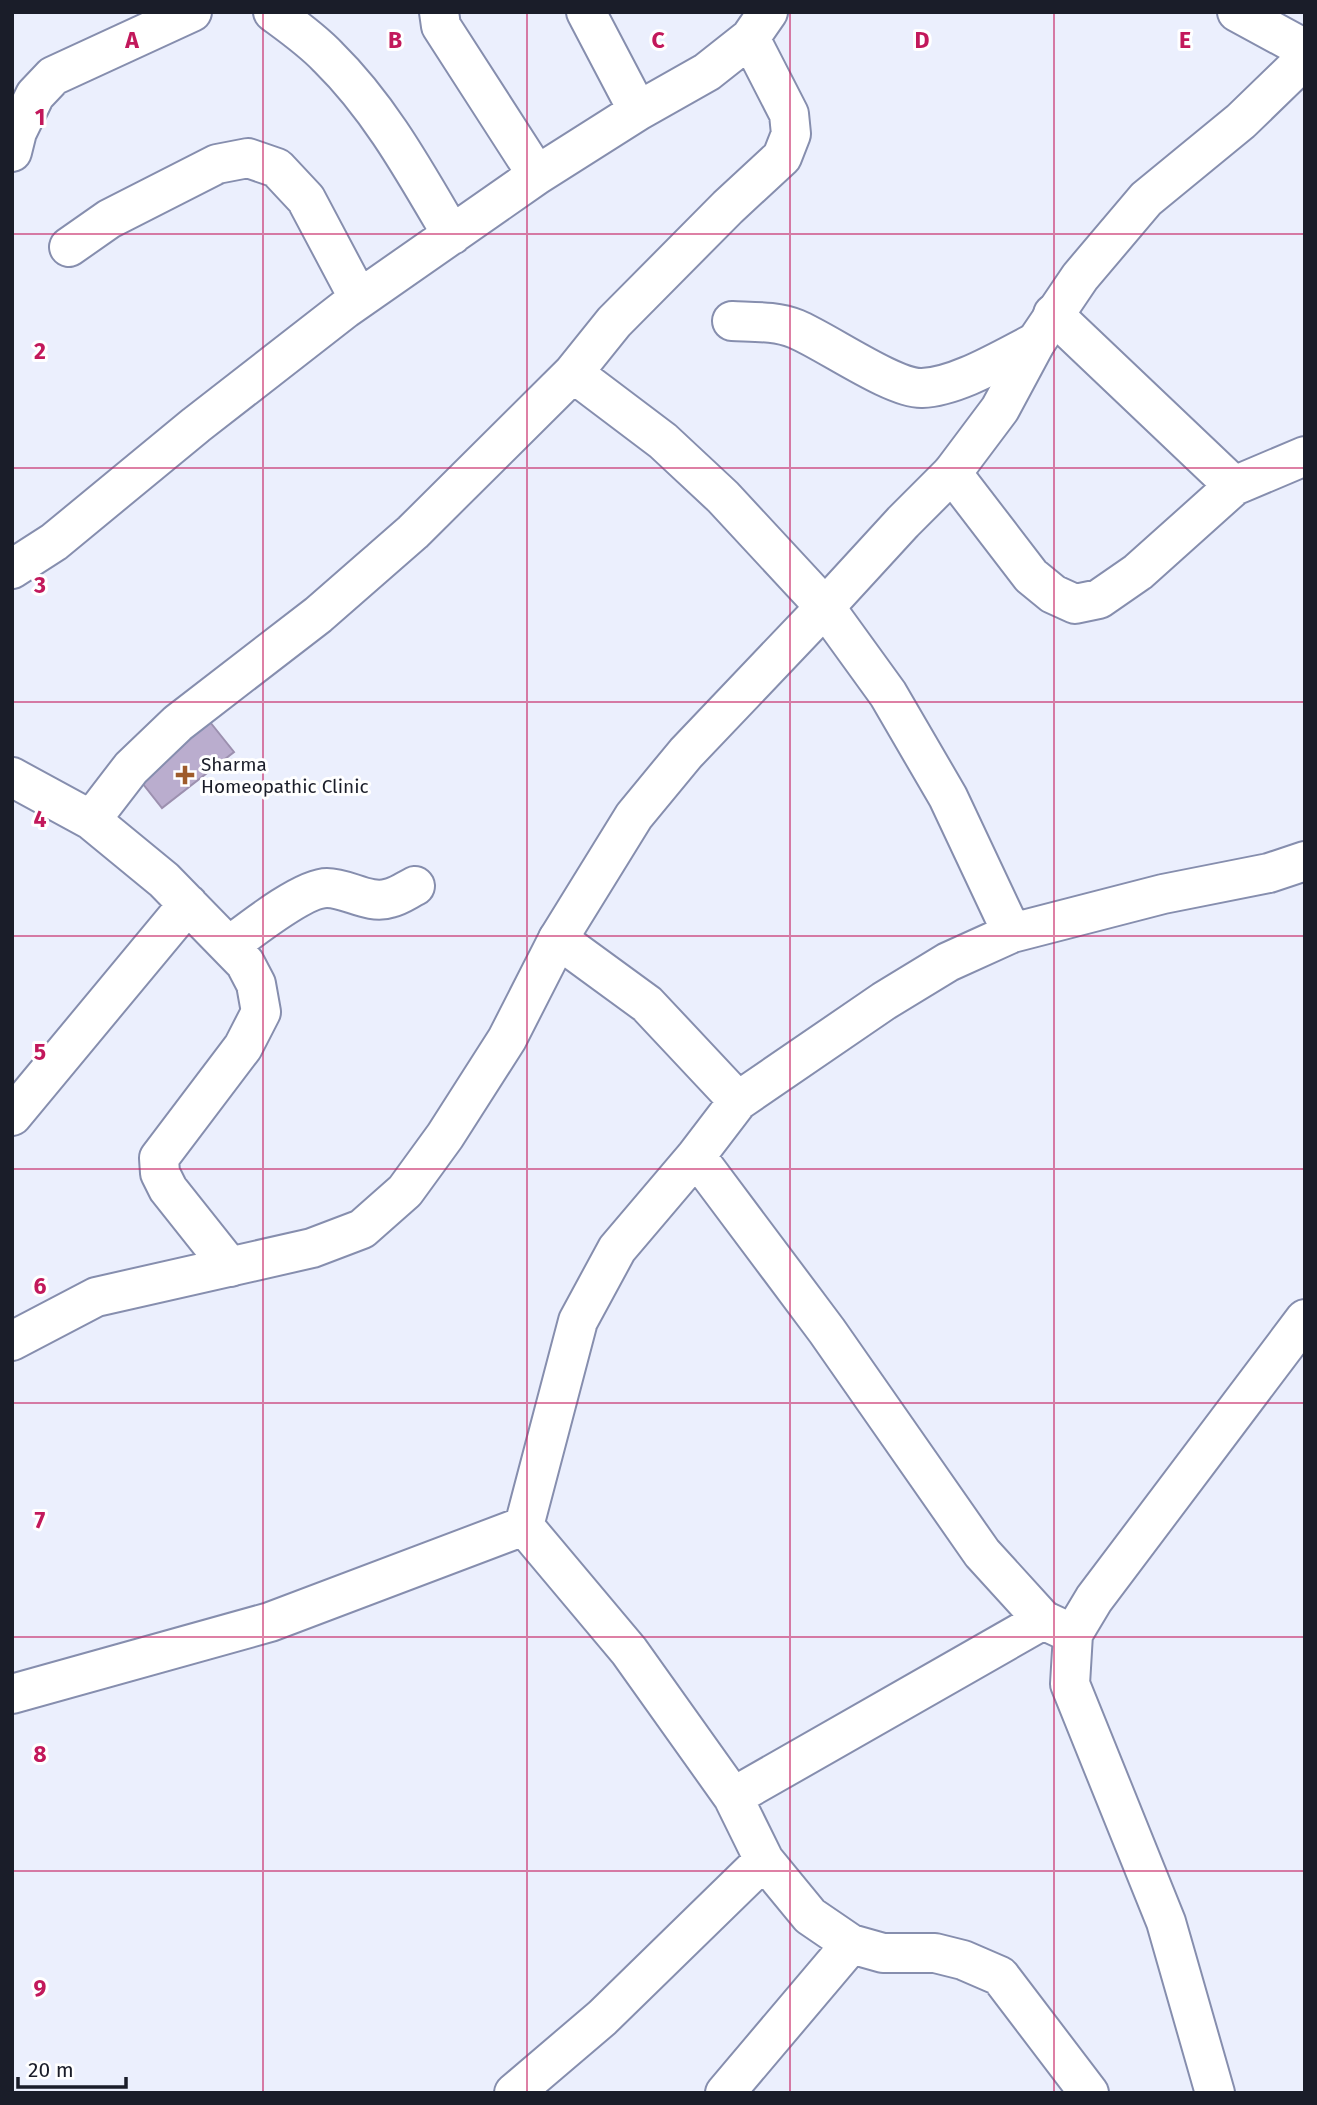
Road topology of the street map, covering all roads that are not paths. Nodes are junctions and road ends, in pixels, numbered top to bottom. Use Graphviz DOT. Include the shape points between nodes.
graph roads {
  1 [pos="191,12"];
  2 [pos="273,12"];
  3 [pos="439,12"];
  4 [pos="586,12"];
  5 [pos="1237,12"];
  6 [pos="759,25"];
  7 [pos="1305,49"];
  8 [pos="1305,59"];
  9 [pos="638,111"];
  10 [pos="12,152"];
  11 [pos="537,176"];
  12 [pos="452,235"];
  13 [pos="69,247"];
  14 [pos="359,299"];
  15 [pos="732,321"];
  16 [pos="1045,328"];
  17 [pos="573,373"];
  18 [pos="1305,456"];
  19 [pos="952,473"];
  20 [pos="1234,486"];
  21 [pos="12,569"];
  22 [pos="825,607"];
  23 [pos="12,777"];
  24 [pos="91,821"];
  25 [pos="1305,861"];
  26 [pos="415,886"];
  27 [pos="188,904"];
  28 [pos="1012,933"];
  29 [pos="558,939"];
  30 [pos="229,946"];
  31 [pos="738,1101"];
  32 [pos="12,1116"];
  33 [pos="696,1156"];
  34 [pos="230,1267"];
  35 [pos="1305,1319"];
  36 [pos="15,1330"];
  37 [pos="524,1526"];
  38 [pos="1058,1627"];
  39 [pos="12,1694"];
  40 [pos="733,1797"];
  41 [pos="764,1860"];
  42 [pos="851,1944"];
  43 [pos="514,2093"];
  44 [pos="725,2093"];
  45 [pos="1089,2093"];
  46 [pos="1215,2093"];
  1 -- 10 [label="street" via="53,76 35,94"];
  2 -- 12 [label="street" via="327,55 364,96"];
  3 -- 11 [label="street" via="441,26"];
  4 -- 9 [label="street"];
  5 -- 7 [label="street"];
  6 -- 9 [label="street" via="707,72"];
  6 -- 17 [label="street" via="789,114 791,134 782,157 614,322"];
  8 -- 16 [label="street" via="1241,121 1146,199 1080,277"];
  9 -- 11 [label="street"];
  11 -- 12 [label="street"];
  12 -- 14 [label="street"];
  13 -- 14 [label="street" via="109,219 217,164 248,158 277,168 306,199"];
  14 -- 21 [label="street" via="54,542"];
  15 -- 16 [label="street" via="795,329 893,380 920,389 948,384"];
  16 -- 19 [label="street" via="1000,409"];
  16 -- 20 [label="street"];
  17 -- 22 [label="street" via="663,440"];
  17 -- 24 [label="street" via="414,532 318,615 178,723 131,768"];
  18 -- 20 [label="street"];
  19 -- 20 [label="street" via="1031,576 1075,604 1099,599 1138,572"];
  19 -- 22 [label="street"];
  22 -- 28 [label="street" via="888,695 948,797"];
  22 -- 29 [label="street" via="634,816"];
  23 -- 24 [label="street"];
  24 -- 27 [label="street"];
  25 -- 28 [label="street"];
  26 -- 30 [label="street" via="389,899 371,900 324,887 302,896"];
  27 -- 30 [label="street"];
  27 -- 32 [label="street"];
  28 -- 31 [label="street" via="948,962 884,1001"];
  29 -- 31 [label="street" via="647,1004"];
  29 -- 34 [label="street" via="507,1039 405,1191 362,1228 313,1248"];
  30 -- 34 [label="street" via="246,963 261,1012 243,1047 159,1158 167,1189"];
  31 -- 33 [label="street"];
  33 -- 37 [label="street" via="617,1249 578,1321"];
  33 -- 38 [label="street" via="827,1331 982,1553"];
  34 -- 36 [label="street" via="96,1297"];
  35 -- 38 [label="street" via="1094,1599"];
  37 -- 39 [label="street" via="270,1622"];
  37 -- 40 [label="street" via="629,1651"];
  38 -- 40 [label="street"];
  38 -- 46 [label="street" via="1070,1684 1166,1922"];
  40 -- 41 [label="street"];
  41 -- 42 [label="street" via="810,1916"];
  41 -- 43 [label="street" via="602,2018"];
  42 -- 44 [label="street"];
  42 -- 45 [label="street" via="883,1953 935,1953 1000,1976"];
}
